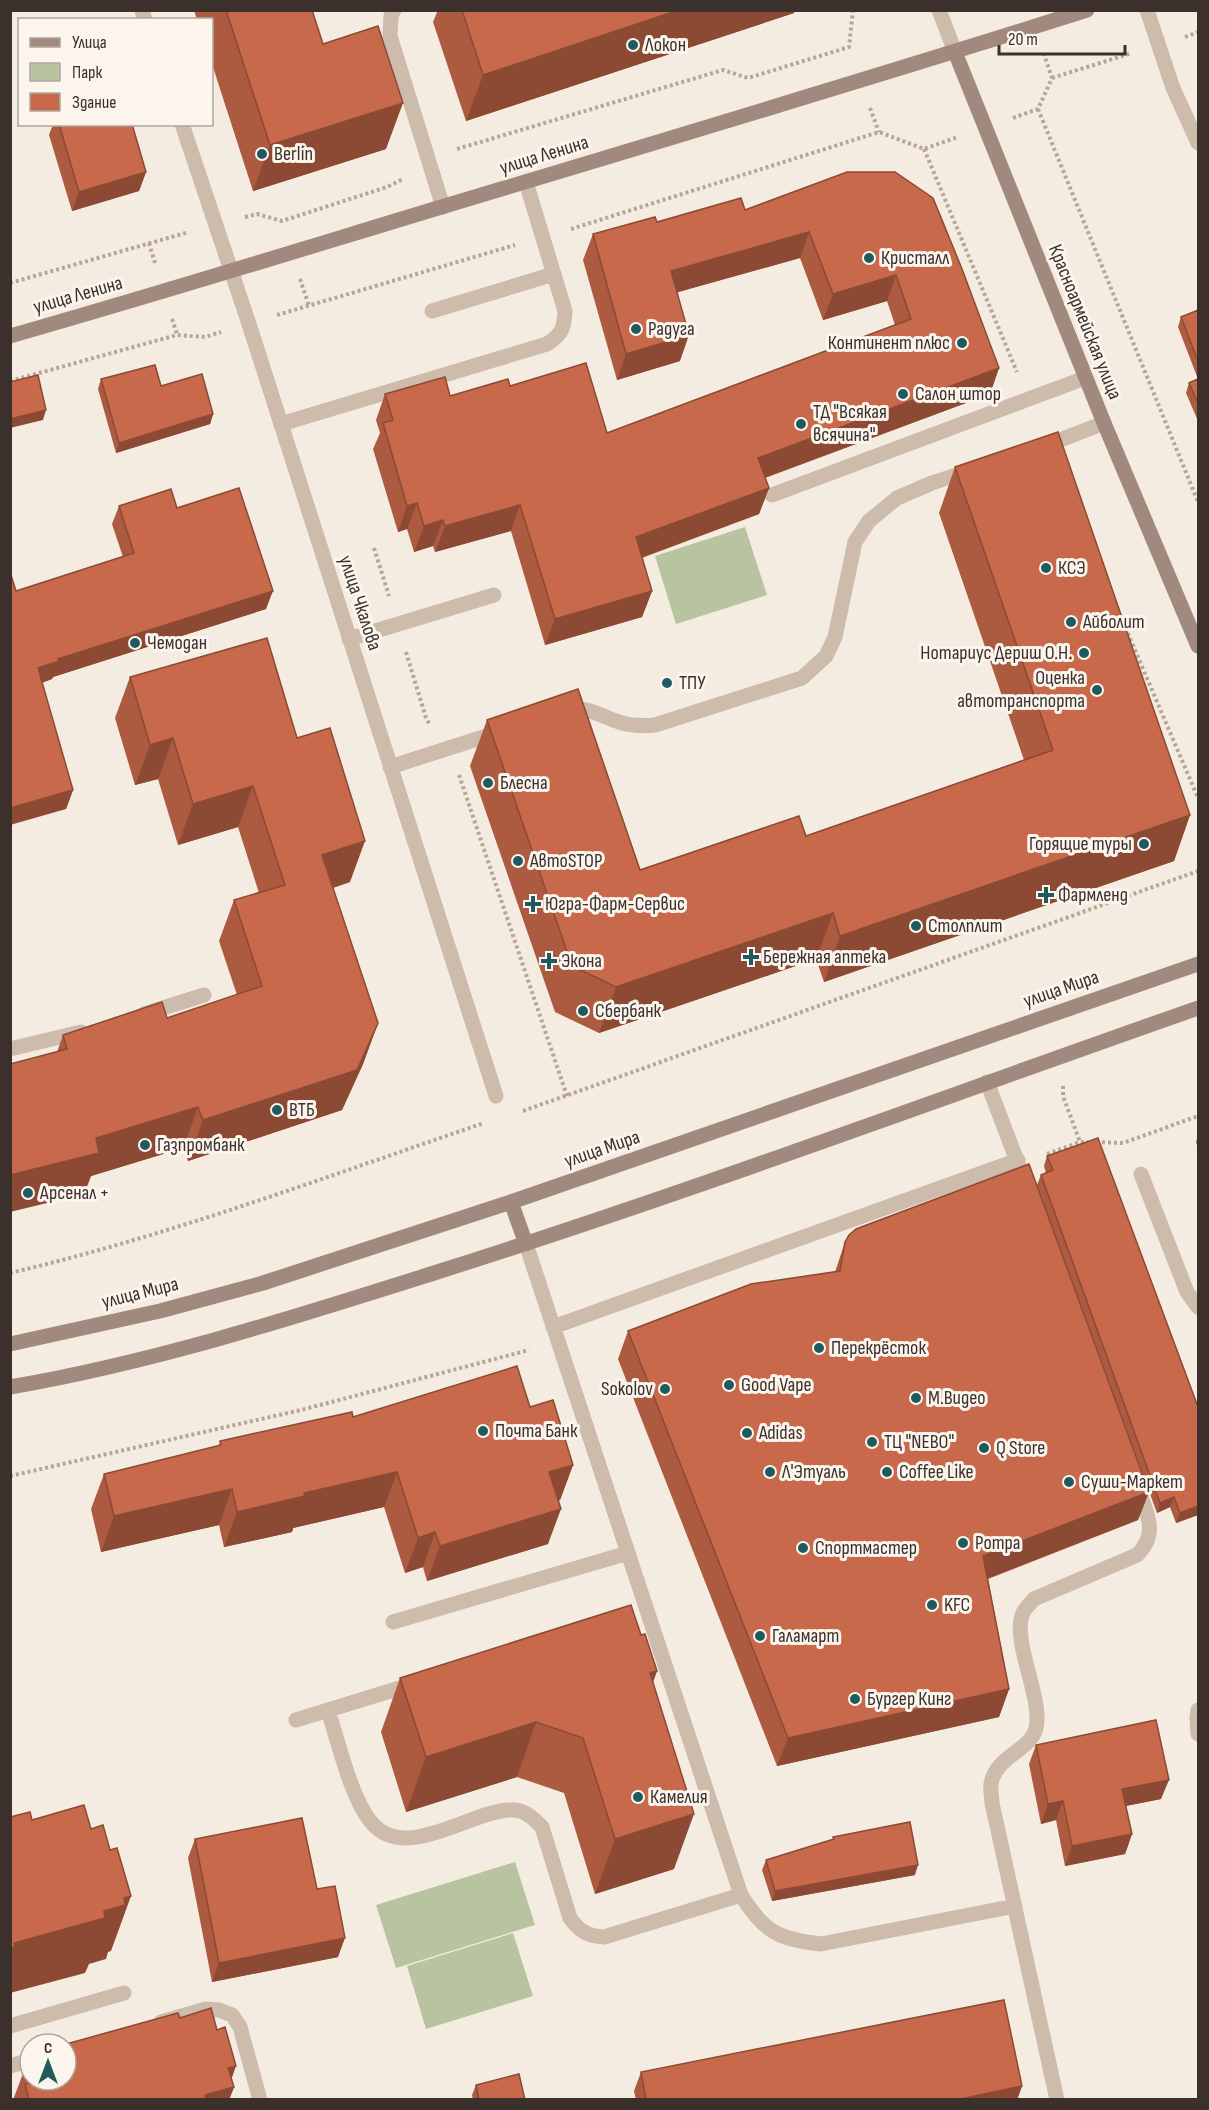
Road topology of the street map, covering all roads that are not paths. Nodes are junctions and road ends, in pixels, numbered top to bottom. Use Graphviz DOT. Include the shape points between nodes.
graph roads {
  1 [pos="394,10"];
  2 [pos="939,10"];
  3 [pos="1088,10"];
  4 [pos="1147,10"];
  5 [pos="955,52"];
  6 [pos="183,126"];
  7 [pos="1198,143"];
  8 [pos="526,182"];
  9 [pos="443,207"];
  10 [pos="231,271"];
  11 [pos="554,274"];
  12 [pos="432,311"];
  13 [pos="10,336"];
  14 [pos="1085,378"];
  15 [pos="1104,423"];
  16 [pos="281,424"];
  17 [pos="1026,452"];
  18 [pos="984,466"];
  19 [pos="772,495"];
  20 [pos="494,595"];
  21 [pos="349,639"];
  22 [pos="1198,646"];
  23 [pos="557,712"];
  24 [pos="512,727"];
  25 [pos="390,767"];
  26 [pos="1198,964"];
  27 [pos="204,995"];
  28 [pos="1198,1008"];
  29 [pos="131,1018"];
  30 [pos="100,1027"];
  31 [pos="10,1049"];
  32 [pos="987,1082"];
  33 [pos="496,1096"];
  34 [pos="1018,1160"];
  35 [pos="1141,1174"];
  36 [pos="1031,1197"];
  37 [pos="511,1202"];
  38 [pos="526,1244"];
  39 [pos="1198,1307"];
  40 [pos="554,1327"];
  41 [pos="10,1344"];
  42 [pos="10,1387"];
  43 [pos="1133,1475"];
  44 [pos="628,1553"];
  45 [pos="393,1622"];
  46 [pos="431,1678"];
  47 [pos="328,1710"];
  48 [pos="1198,1710"];
  49 [pos="296,1720"];
  50 [pos="1198,1734"];
  51 [pos="741,1895"];
  52 [pos="1015,1906"];
  53 [pos="124,1993"];
  54 [pos="10,2026"];
  55 [pos="141,2028"];
  56 [pos="260,2100"];
  57 [pos="1057,2100"];
  1 -- 9 [label="street" via="390,36"];
  2 -- 5 [label="street, Красноармейская улица"];
  3 -- 5 [label="main road, улица Ленина"];
  4 -- 7 [label="street" via="1173,87"];
  5 -- 8 [label="main road, улица Ленина"];
  5 -- 14 [label="main road, Красноармейская улица"];
  6 -- 10 [label="street, улица Чкалова"];
  8 -- 9 [label="main road, улица Ленина"];
  8 -- 11 [label="street"];
  9 -- 10 [label="main road, улица Ленина"];
  10 -- 13 [label="main road, улица Ленина"];
  10 -- 16 [label="street, улица Чкалова"];
  11 -- 12 [label="street"];
  11 -- 16 [label="street" via="565,311 564,325 559,337 547,344"];
  14 -- 15 [label="main road, Красноармейская улица"];
  14 -- 19 [label="street"];
  15 -- 17 [label="street"];
  15 -- 22 [label="main road, Красноармейская улица"];
  16 -- 21 [label="street, улица Чкалова"];
  18 -- 23 [label="street" via="897,498 869,521 855,542 835,637 826,656 802,678 655,725 624,724 578,707"];
  20 -- 21 [label="street"];
  21 -- 25 [label="street, улица Чкалова"];
  24 -- 25 [label="street"];
  25 -- 33 [label="street, улица Чкалова"];
  26 -- 37 [label="main road, улица Мира"];
  27 -- 29 [label="street"];
  28 -- 32 [label="main road"];
  30 -- 31 [label="street"];
  32 -- 34 [label="street"];
  32 -- 38 [label="main road"];
  34 -- 36 [label="street"];
  34 -- 40 [label="street"];
  35 -- 39 [label="street" via="1187,1292"];
  37 -- 38 [label="main road"];
  37 -- 41 [label="main road, улица Мира" via="263,1283 160,1311"];
  38 -- 40 [label="street"];
  38 -- 42 [label="main road" via="275,1323"];
  40 -- 44 [label="street"];
  43 -- 52 [label="street" via="1149,1520 1146,1546 1137,1555 1034,1599 1023,1612 1020,1628 1037,1714 1036,1729 1028,1742 996,1769 991,1784"];
  44 -- 45 [label="street"];
  44 -- 51 [label="street" via="642,1613"];
  46 -- 47 [label="street"];
  47 -- 49 [label="street"];
  47 -- 51 [label="street" via="357,1798 372,1824 383,1833 409,1838 503,1811 517,1810 532,1817 542,1827 570,1918 578,1929 591,1936 604,1937"];
  48 -- 50 [label="street"];
  51 -- 52 [label="street" via="754,1916 776,1934 793,1941 821,1944"];
  52 -- 57 [label="street"];
  53 -- 54 [label="street"];
  55 -- 56 [label="street" via="206,2009 232,2015 240,2027"];
}
